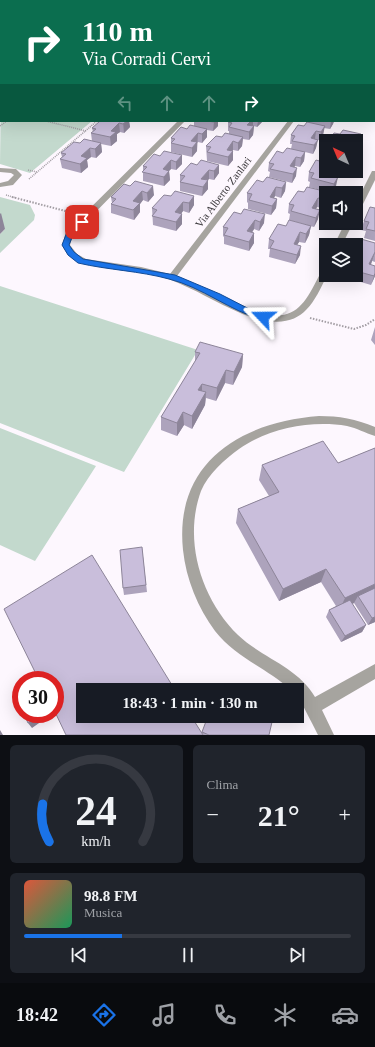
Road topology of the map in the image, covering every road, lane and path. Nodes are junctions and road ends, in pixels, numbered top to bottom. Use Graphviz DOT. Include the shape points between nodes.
graph roads {
  1 [pos="51,122"];
  2 [pos="96,122"];
  3 [pos="181,122"];
  4 [pos="290,122"];
  5 [pos="86,131"];
  6 [pos="0,170"];
  7 [pos="375,173"];
  8 [pos="26,182"];
  9 [pos="0,185"];
  10 [pos="15,191"];
  11 [pos="5,195"];
  12 [pos="9,196"];
  13 [pos="363,196"];
  14 [pos="87,217"];
  15 [pos="172,277"];
  16 [pos="319,281"];
  17 [pos="375,432"];
  18 [pos="375,671"];
  19 [pos="312,707"];
  20 [pos="326,735"];
  1 -- 5 [label="path"];
  2 -- 5 [label="path"];
  3 -- 14 [label="street"];
  4 -- 15 [label="street, Via Alberto Zanlari"];
  5 -- 8 [label="path"];
  6 -- 9 [label="street" via="13,171 18,175 11,183"];
  7 -- 13 [label="street"];
  10 -- 12 [label="path"];
  11 -- 12 [label="path"];
  12 -- 14 [label="path"];
  14 -- 15 [label="street" via="66,238 66,245 75,257 86,262"];
  15 -- 16 [label="street" via="218,296 252,314 282,319 304,309"];
  17 -- 19 [label="street" via="346,422 328,420 282,425 238,443 222,455 196,487 187,539 202,597 213,618 233,641 302,690"];
  18 -- 19 [label="street"];
  19 -- 20 [label="street"];
}
